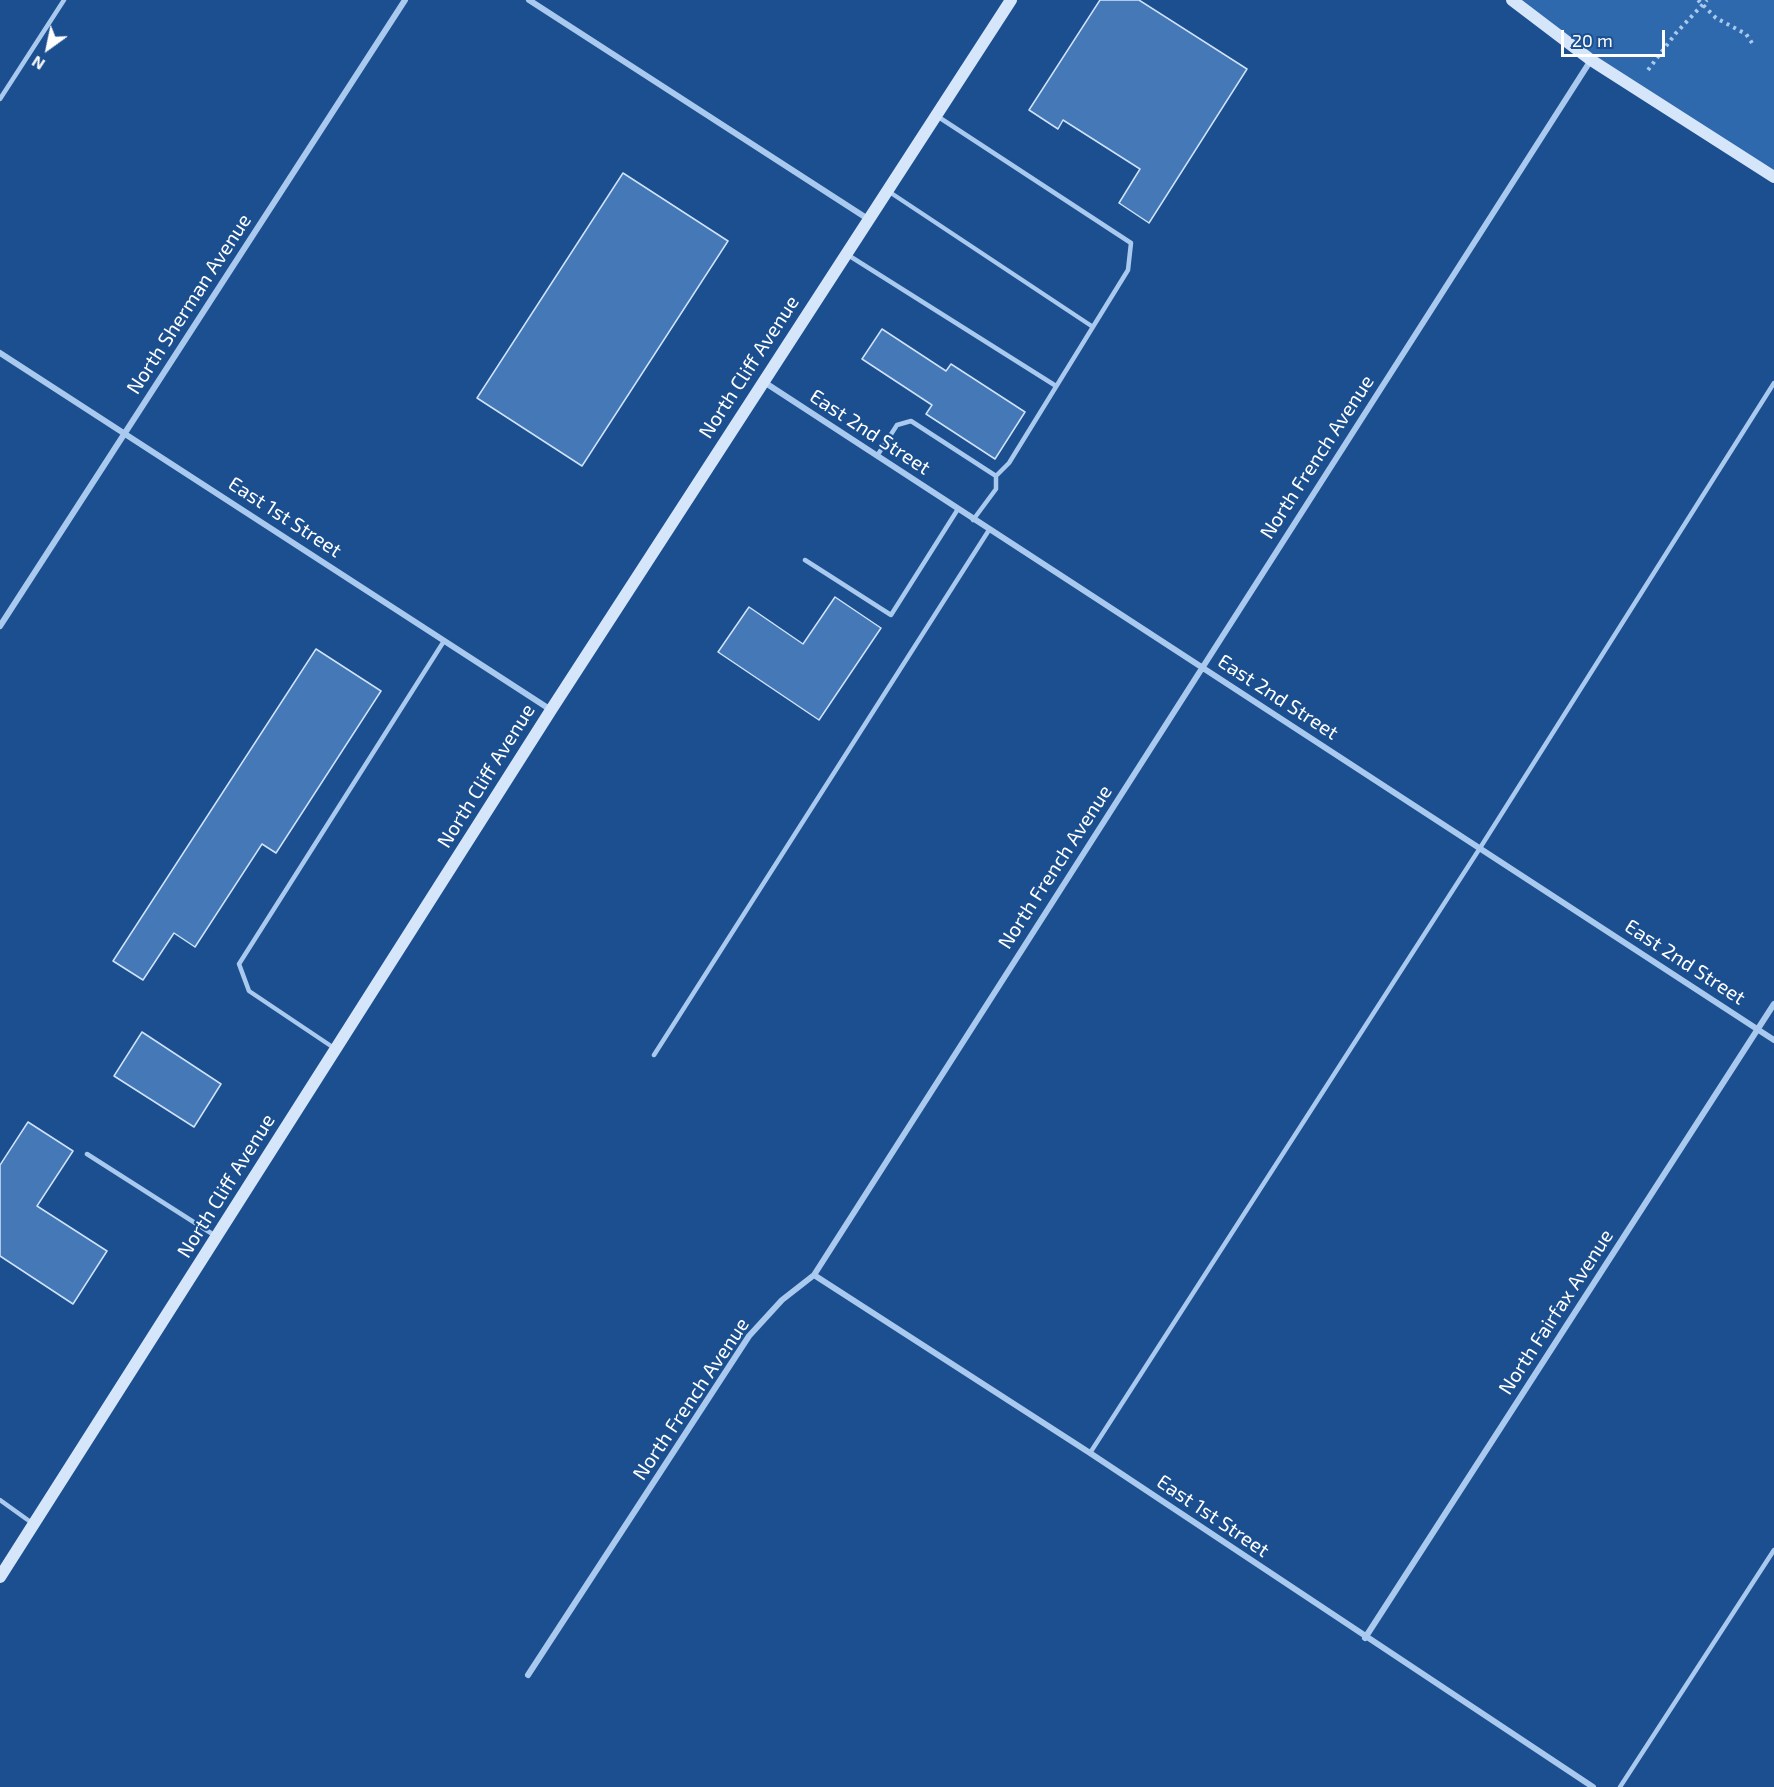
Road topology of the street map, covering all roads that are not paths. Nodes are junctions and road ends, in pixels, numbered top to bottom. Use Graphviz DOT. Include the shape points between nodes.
graph roads {
  1 [pos="64,0"];
  2 [pos="405,0"];
  3 [pos="529,0"];
  4 [pos="1011,0"];
  5 [pos="1512,0"];
  6 [pos="1591,60"];
  7 [pos="0,99"];
  8 [pos="936,115"];
  9 [pos="1774,177"];
  10 [pos="887,190"];
  11 [pos="868,219"];
  12 [pos="846,253"];
  13 [pos="1093,327"];
  14 [pos="0,353"];
  15 [pos="763,382"];
  16 [pos="1774,383"];
  17 [pos="1056,386"];
  18 [pos="125,433"];
  19 [pos="877,456"];
  20 [pos="996,476"];
  21 [pos="958,509"];
  22 [pos="973,520"];
  23 [pos="989,530"];
  24 [pos="805,560"];
  25 [pos="0,626"];
  26 [pos="444,641"];
  27 [pos="1202,667"];
  28 [pos="551,710"];
  29 [pos="1480,848"];
  30 [pos="1774,1004"];
  31 [pos="1758,1029"];
  32 [pos="1774,1040"];
  33 [pos="336,1050"];
  34 [pos="654,1055"];
  35 [pos="87,1154"];
  36 [pos="217,1237"];
  37 [pos="814,1275"];
  38 [pos="1090,1454"];
  39 [pos="0,1500"];
  40 [pos="34,1525"];
  41 [pos="1774,1550"];
  42 [pos="0,1577"];
  43 [pos="1365,1638"];
  44 [pos="528,1675"];
  45 [pos="1593,1787"];
  46 [pos="1620,1787"];
  1 -- 7 [label="lane"];
  2 -- 18 [label="street, North Sherman Avenue"];
  3 -- 11 [label="street"];
  4 -- 8 [label="main road, North Cliff Avenue"];
  5 -- 6 [label="main road"];
  6 -- 9 [label="main road"];
  6 -- 27 [label="street, North French Avenue"];
  8 -- 10 [label="main road, North Cliff Avenue"];
  8 -- 13 [label="lane" via="1131,243 1128,270"];
  10 -- 11 [label="main road, North Cliff Avenue"];
  10 -- 13 [label="lane"];
  11 -- 12 [label="main road, North Cliff Avenue"];
  12 -- 15 [label="main road, North Cliff Avenue"];
  12 -- 17 [label="lane"];
  13 -- 17 [label="lane"];
  14 -- 18 [label="street, East 1st Street"];
  15 -- 19 [label="street, East 2nd Street"];
  15 -- 28 [label="main road, North Cliff Avenue"];
  16 -- 29 [label="lane"];
  17 -- 20 [label="lane" via="1009,463"];
  18 -- 25 [label="street, North Sherman Avenue"];
  18 -- 26 [label="street, East 1st Street"];
  19 -- 20 [label="lane" via="897,425 911,421"];
  19 -- 21 [label="street, East 2nd Street"];
  20 -- 22 [label="lane" via="996,489"];
  21 -- 22 [label="street, East 2nd Street"];
  21 -- 24 [label="lane" via="891,615"];
  22 -- 23 [label="street, East 2nd Street"];
  23 -- 27 [label="street, East 2nd Street"];
  23 -- 34 [label="lane"];
  26 -- 28 [label="street, East 1st Street"];
  26 -- 33 [label="lane" via="239,964 249,991"];
  27 -- 29 [label="street, East 2nd Street"];
  27 -- 37 [label="street, North French Avenue"];
  28 -- 33 [label="main road, North Cliff Avenue"];
  29 -- 31 [label="street, East 2nd Street"];
  29 -- 38 [label="lane"];
  30 -- 31 [label="street, North Fairfax Avenue"];
  31 -- 32 [label="street, East 2nd Street"];
  31 -- 43 [label="street, North Fairfax Avenue"];
  33 -- 36 [label="main road, North Cliff Avenue"];
  35 -- 36 [label="lane"];
  36 -- 40 [label="main road, North Cliff Avenue"];
  37 -- 38 [label="street, East 1st Street"];
  37 -- 44 [label="street, North French Avenue" via="782,1300 749,1336"];
  38 -- 43 [label="street, East 1st Street"];
  39 -- 40 [label="lane"];
  40 -- 42 [label="main road, North Cliff Avenue"];
  41 -- 46 [label="lane"];
  43 -- 45 [label="street, East 1st Street"];
}
